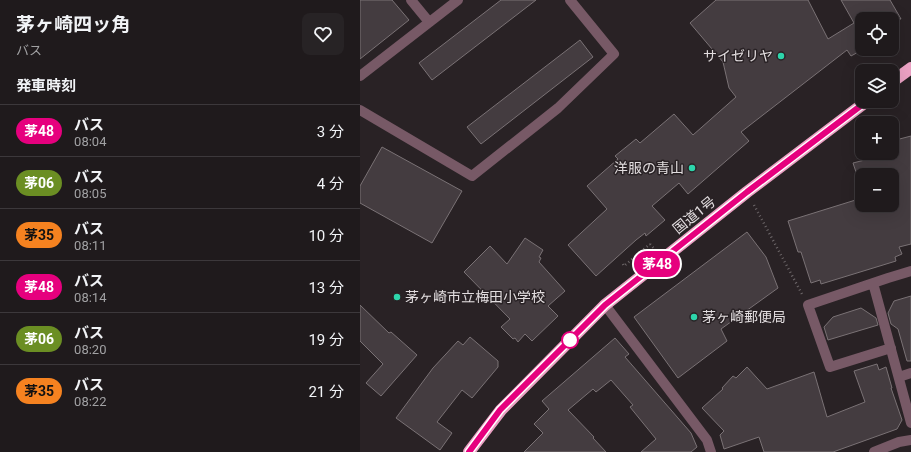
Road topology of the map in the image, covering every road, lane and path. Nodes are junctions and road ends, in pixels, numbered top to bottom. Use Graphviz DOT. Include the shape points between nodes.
graph roads {
  1 [pos="411,0"];
  2 [pos="458,0"];
  3 [pos="570,0"];
  4 [pos="430,22"];
  5 [pos="911,68"];
  6 [pos="360,76"];
  7 [pos="899,77"];
  8 [pos="858,108"];
  9 [pos="360,110"];
  10 [pos="747,192"];
  11 [pos="623,264"];
  12 [pos="672,270"];
  13 [pos="911,271"];
  14 [pos="873,282"];
  15 [pos="605,305"];
  16 [pos="808,305"];
  17 [pos="891,348"];
  18 [pos="911,374"];
  19 [pos="899,377"];
  20 [pos="911,423"];
  21 [pos="911,440"];
  22 [pos="900,447"];
  23 [pos="469,452"];
  24 [pos="711,452"];
  25 [pos="874,452"];
  1 -- 4 [label="street"];
  2 -- 4 [label="street"];
  3 -- 9 [label="street" via="614,54 558,108 472,176"];
  4 -- 6 [label="street"];
  5 -- 7 [label="highway"];
  8 -- 10 [label="highway, 国道1号"];
  10 -- 15 [label="highway, 国道1号"];
  10 -- 16 [label="path"];
  11 -- 12 [label="path, bridge" via="624,266 650,244"];
  13 -- 14 [label="street"];
  14 -- 16 [label="street"];
  14 -- 17 [label="street"];
  15 -- 23 [label="highway, 国道1号" via="500,410"];
  15 -- 24 [label="street" via="707,440"];
  16 -- 17 [label="street" via="830,367"];
  17 -- 19 [label="street"];
  18 -- 19 [label="street"];
  19 -- 20 [label="street"];
  21 -- 22 [label="street"];
  22 -- 25 [label="street"];
}
